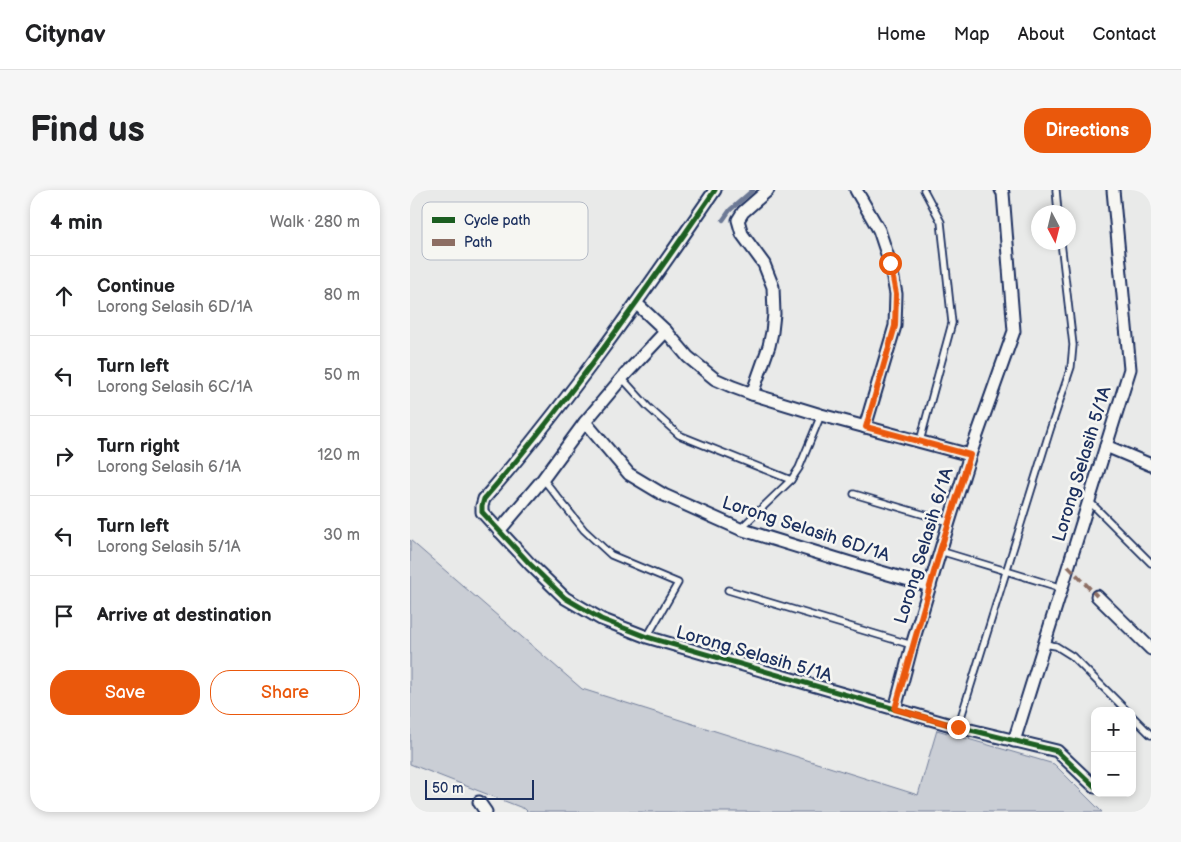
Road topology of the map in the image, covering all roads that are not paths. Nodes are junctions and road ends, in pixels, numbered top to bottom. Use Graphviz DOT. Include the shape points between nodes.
graph roads {
  1 [pos="715,190"];
  2 [pos="768,190"];
  3 [pos="856,190"];
  4 [pos="924,190"];
  5 [pos="1001,190"];
  6 [pos="1056,190"];
  7 [pos="1113,190"];
  8 [pos="1057,205"];
  9 [pos="1062,250"];
  10 [pos="636,303"];
  11 [pos="666,331"];
  12 [pos="622,378"];
  13 [pos="752,394"];
  14 [pos="821,415"];
  15 [pos="585,422"];
  16 [pos="866,427"];
  17 [pos="920,441"];
  18 [pos="1106,446"];
  19 [pos="970,455"];
  20 [pos="1151,465"];
  21 [pos="543,480"];
  22 [pos="791,480"];
  23 [pos="854,494"];
  24 [pos="1089,501"];
  25 [pos="949,522"];
  26 [pos="740,529"];
  27 [pos="499,531"];
  28 [pos="940,551"];
  29 [pos="1151,563"];
  30 [pos="1006,572"];
  31 [pos="930,586"];
  32 [pos="1062,588"];
  33 [pos="728,590"];
  34 [pos="1097,596"];
  35 [pos="647,637"];
  36 [pos="1044,644"];
  37 [pos="912,645"];
  38 [pos="1151,649"];
  39 [pos="1123,707"];
  40 [pos="895,709"];
  41 [pos="1136,720"];
  42 [pos="958,727"];
  43 [pos="1151,735"];
  44 [pos="1014,741"];
  45 [pos="1091,783"];
  46 [pos="479,802"];
  47 [pos="486,812"];
  1 -- 10 [label="street"];
  2 -- 13 [label="street" via="738,220 742,234 764,264 773,287 772,332"];
  3 -- 16 [label="street" via="879,230 896,294 895,326"];
  4 -- 17 [label="lane" via="941,222 952,323"];
  5 -- 19 [label="street, Lorong Selasih 6/1A" via="1014,331"];
  6 -- 8 [label="lane"];
  7 -- 18 [label="street, Lorong Selasih 5/1A" via="1130,369"];
  9 -- 30 [label="lane" via="1072,345 1071,367"];
  10 -- 11 [label="street"];
  10 -- 27 [label="street, Lorong Selasih 5/1A" via="484,499 482,512"];
  11 -- 12 [label="street"];
  11 -- 13 [label="street" via="688,357 715,379"];
  12 -- 15 [label="street"];
  12 -- 22 [label="lane" via="679,436"];
  13 -- 14 [label="street"];
  14 -- 16 [label="street"];
  14 -- 22 [label="lane"];
  15 -- 21 [label="street"];
  15 -- 26 [label="street, Lorong Selasih 6D/1A" via="629,474 664,496"];
  16 -- 17 [label="street"];
  17 -- 19 [label="street"];
  18 -- 20 [label="street"];
  18 -- 24 [label="street, Lorong Selasih 5/1A"];
  19 -- 25 [label="street, Lorong Selasih 6/1A"];
  21 -- 27 [label="street"];
  21 -- 35 [label="lane" via="584,530 611,555 678,583"];
  22 -- 26 [label="lane"];
  23 -- 25 [label="lane"];
  24 -- 29 [label="lane"];
  24 -- 32 [label="street, Lorong Selasih 5/1A"];
  25 -- 28 [label="street, Lorong Selasih 6/1A"];
  26 -- 31 [label="street, Lorong Selasih 6D/1A"];
  27 -- 35 [label="street, Lorong Selasih 5/1A" via="565,598 601,619"];
  28 -- 30 [label="lane"];
  28 -- 31 [label="street, Lorong Selasih 6/1A"];
  30 -- 32 [label="lane"];
  30 -- 42 [label="lane"];
  31 -- 37 [label="street, Lorong Selasih 6/1A"];
  32 -- 36 [label="street, Lorong Selasih 5/1A"];
  33 -- 37 [label="lane"];
  34 -- 38 [label="street"];
  35 -- 40 [label="street, Lorong Selasih 5/1A"];
  36 -- 39 [label="lane" via="1056,646 1072,656"];
  36 -- 44 [label="street, Lorong Selasih 5/1A"];
  37 -- 40 [label="street, Lorong Selasih 6/1A"];
  40 -- 42 [label="street, Lorong Selasih 5/1A"];
  41 -- 43 [label="lane"];
  42 -- 44 [label="street, Lorong Selasih 5/1A"];
  44 -- 45 [label="street, Lorong Selasih 5/1A" via="1057,752"];
  46 -- 47 [label="street"];
}
